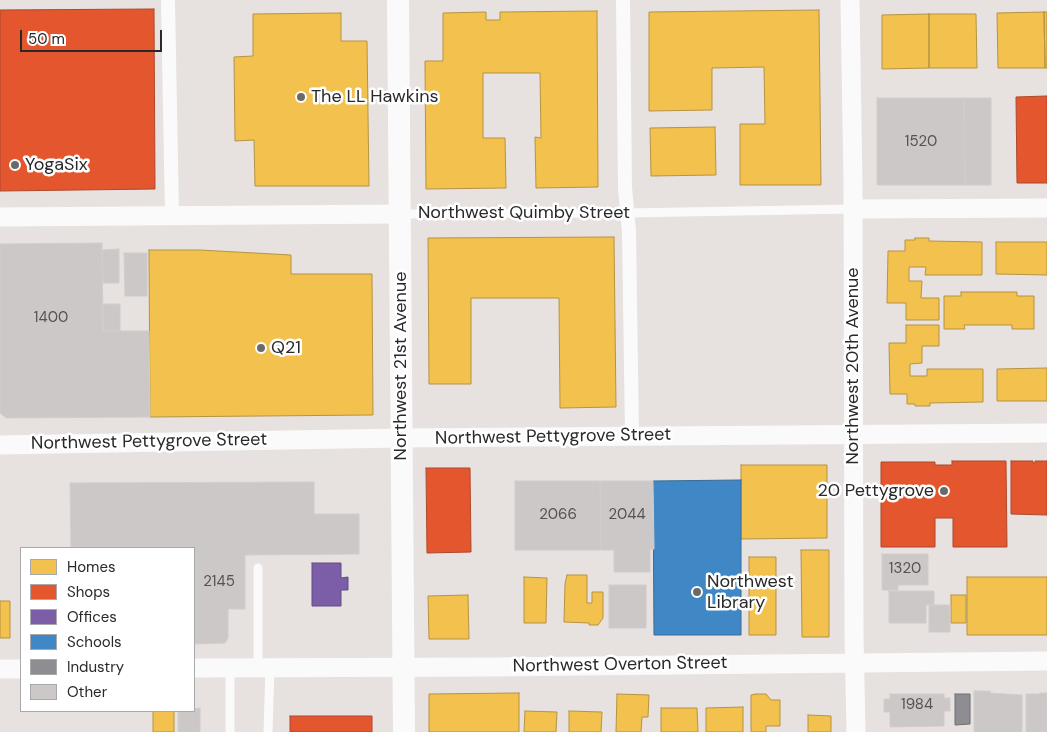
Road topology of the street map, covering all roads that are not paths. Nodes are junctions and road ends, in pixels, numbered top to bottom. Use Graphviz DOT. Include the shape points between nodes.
graph roads {
  1 [pos="168,0"];
  2 [pos="398,0"];
  3 [pos="623,0"];
  4 [pos="850,0"];
  5 [pos="1047,208"];
  6 [pos="852,209"];
  7 [pos="627,213"];
  8 [pos="400,214"];
  9 [pos="172,216"];
  10 [pos="0,217"];
  11 [pos="1047,433"];
  12 [pos="853,434"];
  13 [pos="632,436"];
  14 [pos="401,438"];
  15 [pos="0,445"];
  16 [pos="258,568"];
  17 [pos="1047,661"];
  18 [pos="854,663"];
  19 [pos="404,667"];
  20 [pos="195,668"];
  21 [pos="230,668"];
  22 [pos="264,668"];
  23 [pos="20,669"];
  24 [pos="0,670"];
  25 [pos="230,732"];
  26 [pos="268,732"];
  27 [pos="404,732"];
  28 [pos="856,732"];
  1 -- 9 [label="street"];
  2 -- 8 [label="street, Northwest 21st Avenue"];
  3 -- 7 [label="street"];
  4 -- 6 [label="street, Northwest 20th Avenue"];
  5 -- 6 [label="street, Northwest Quimby Street"];
  6 -- 7 [label="lane, Northwest Quimby Street"];
  6 -- 12 [label="street, Northwest 20th Avenue"];
  7 -- 8 [label="lane, Northwest Quimby Street"];
  7 -- 13 [label="street"];
  8 -- 9 [label="street, Northwest Quimby Street"];
  8 -- 14 [label="street, Northwest 21st Avenue"];
  9 -- 10 [label="street, Northwest Quimby Street"];
  11 -- 12 [label="street, Northwest Pettygrove Street"];
  12 -- 13 [label="street, Northwest Pettygrove Street"];
  12 -- 18 [label="street, Northwest 20th Avenue"];
  13 -- 14 [label="street, Northwest Pettygrove Street"];
  14 -- 15 [label="street, Northwest Pettygrove Street"];
  14 -- 19 [label="street, Northwest 21st Avenue"];
  16 -- 22 [label="lane"];
  17 -- 18 [label="street, Northwest Overton Street"];
  18 -- 19 [label="street, Northwest Overton Street"];
  18 -- 28 [label="street, Northwest 20th Avenue"];
  19 -- 22 [label="street, Northwest Overton Street"];
  19 -- 27 [label="street, Northwest 21st Avenue"];
  20 -- 21 [label="street, Northwest Overton Street"];
  21 -- 22 [label="street, Northwest Overton Street"];
  21 -- 25 [label="lane"];
  22 -- 26 [label="lane"];
  23 -- 24 [label="street"];
}
